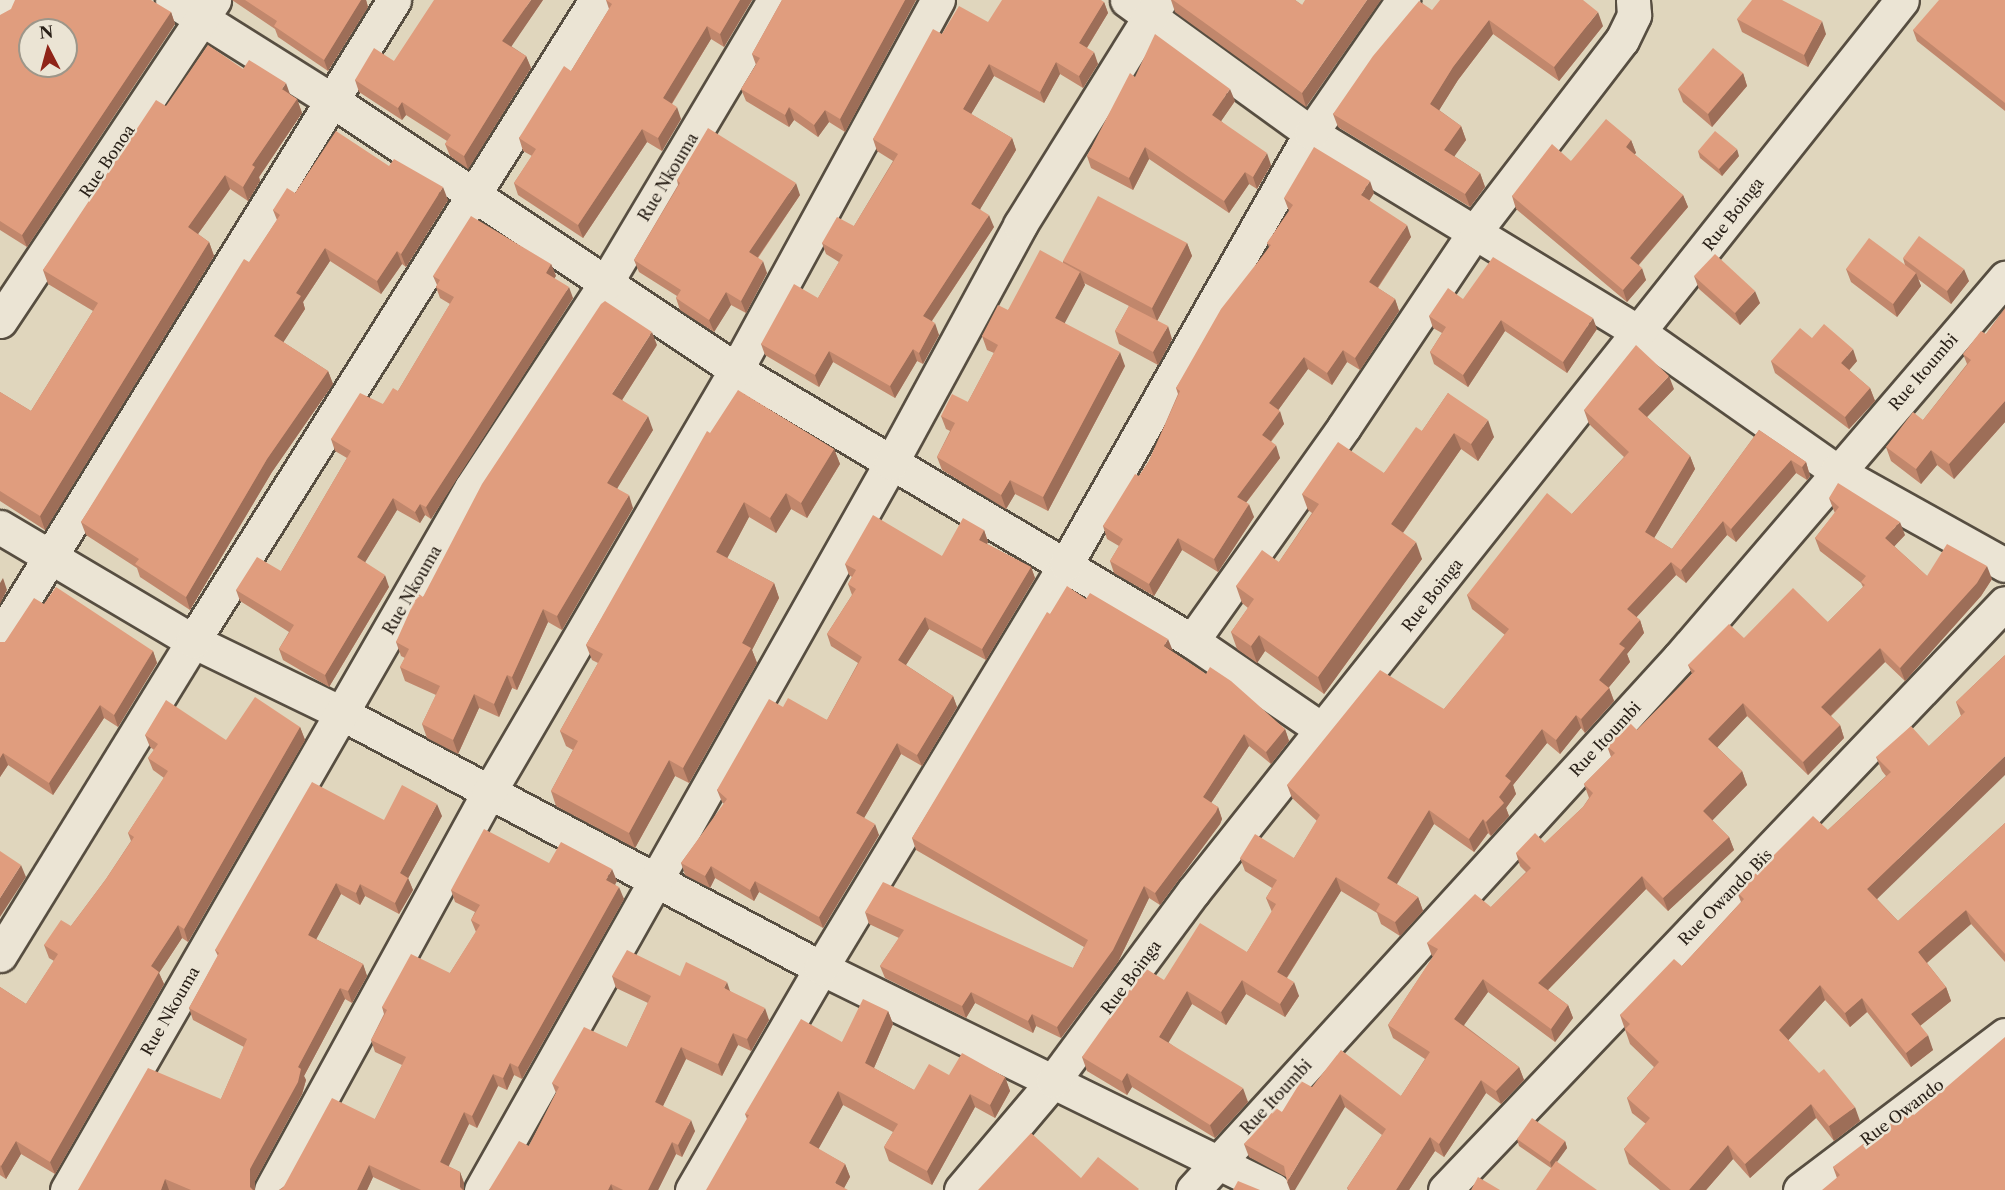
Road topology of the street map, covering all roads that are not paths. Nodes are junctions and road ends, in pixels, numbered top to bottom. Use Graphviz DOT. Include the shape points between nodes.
graph roads {
  1 [pos="7,0"];
  2 [pos="172,0"];
  3 [pos="394,0"];
  4 [pos="596,0"];
  5 [pos="774,0"];
  6 [pos="938,0"];
  7 [pos="1403,0"];
  8 [pos="1633,0"];
  9 [pos="1902,0"];
  10 [pos="1146,5"];
  11 [pos="208,10"];
  12 [pos="0,11"];
  13 [pos="333,101"];
  14 [pos="1311,133"];
  15 [pos="475,195"];
  16 [pos="1476,230"];
  17 [pos="2005,278"];
  18 [pos="605,284"];
  19 [pos="0,321"];
  20 [pos="1640,333"];
  21 [pos="736,370"];
  22 [pos="891,464"];
  23 [pos="1836,471"];
  24 [pos="0,527"];
  25 [pos="46,558"];
  26 [pos="1066,564"];
  27 [pos="2005,565"];
  28 [pos="2005,603"];
  29 [pos="0,638"];
  30 [pos="193,641"];
  31 [pos="1192,641"];
  32 [pos="341,713"];
  33 [pos="1324,731"];
  34 [pos="488,794"];
  35 [pos="656,881"];
  36 [pos="0,955"];
  37 [pos="821,968"];
  38 [pos="2005,1035"];
  39 [pos="1053,1081"];
  40 [pos="1217,1162"];
  41 [pos="67,1190"];
  42 [pos="271,1190"];
  43 [pos="481,1190"];
  44 [pos="692,1190"];
  45 [pos="961,1190"];
  46 [pos="1193,1190"];
  47 [pos="1274,1190"];
  48 [pos="1445,1190"];
  49 [pos="1800,1190"];
  1 -- 12 [label="street"];
  2 -- 11 [label="street"];
  3 -- 13 [label="street"];
  4 -- 15 [label="street"];
  5 -- 18 [label="street, Rue Nkouma"];
  6 -- 21 [label="street"];
  7 -- 14 [label="street"];
  8 -- 16 [label="street" via="1634,15 1622,40"];
  9 -- 20 [label="street, Rue Boinga"];
  10 -- 14 [label="street"];
  10 -- 22 [label="street" via="1020,225"];
  11 -- 13 [label="street"];
  11 -- 19 [label="street, Rue Bonoa"];
  13 -- 15 [label="street"];
  13 -- 25 [label="street"];
  14 -- 16 [label="street"];
  14 -- 26 [label="street"];
  15 -- 18 [label="street"];
  15 -- 30 [label="street"];
  16 -- 20 [label="street"];
  16 -- 31 [label="street" via="1344,427"];
  17 -- 23 [label="street, Rue Itoumbi"];
  18 -- 21 [label="street"];
  18 -- 32 [label="street, Rue Nkouma" via="471,488"];
  20 -- 23 [label="street"];
  20 -- 33 [label="street, Rue Boinga"];
  21 -- 22 [label="street"];
  21 -- 34 [label="street"];
  22 -- 26 [label="street"];
  22 -- 35 [label="street"];
  23 -- 27 [label="street"];
  23 -- 40 [label="street, Rue Itoumbi" via="1679,658"];
  24 -- 25 [label="street"];
  25 -- 29 [label="street"];
  25 -- 30 [label="street"];
  26 -- 31 [label="street"];
  26 -- 37 [label="street"];
  28 -- 48 [label="street, Rue Owando Bis"];
  30 -- 32 [label="street"];
  30 -- 36 [label="street"];
  31 -- 33 [label="street"];
  32 -- 34 [label="street"];
  32 -- 41 [label="street, Rue Nkouma"];
  33 -- 39 [label="street, Rue Boinga" via="1193,892"];
  34 -- 35 [label="street"];
  34 -- 42 [label="street"];
  35 -- 37 [label="street"];
  35 -- 43 [label="street"];
  37 -- 39 [label="street"];
  37 -- 44 [label="street"];
  38 -- 49 [label="street, Rue Owando"];
  39 -- 40 [label="street"];
  39 -- 45 [label="street, Rue Boinga"];
  40 -- 46 [label="street, Rue Itoumbi"];
  40 -- 47 [label="street"];
}
